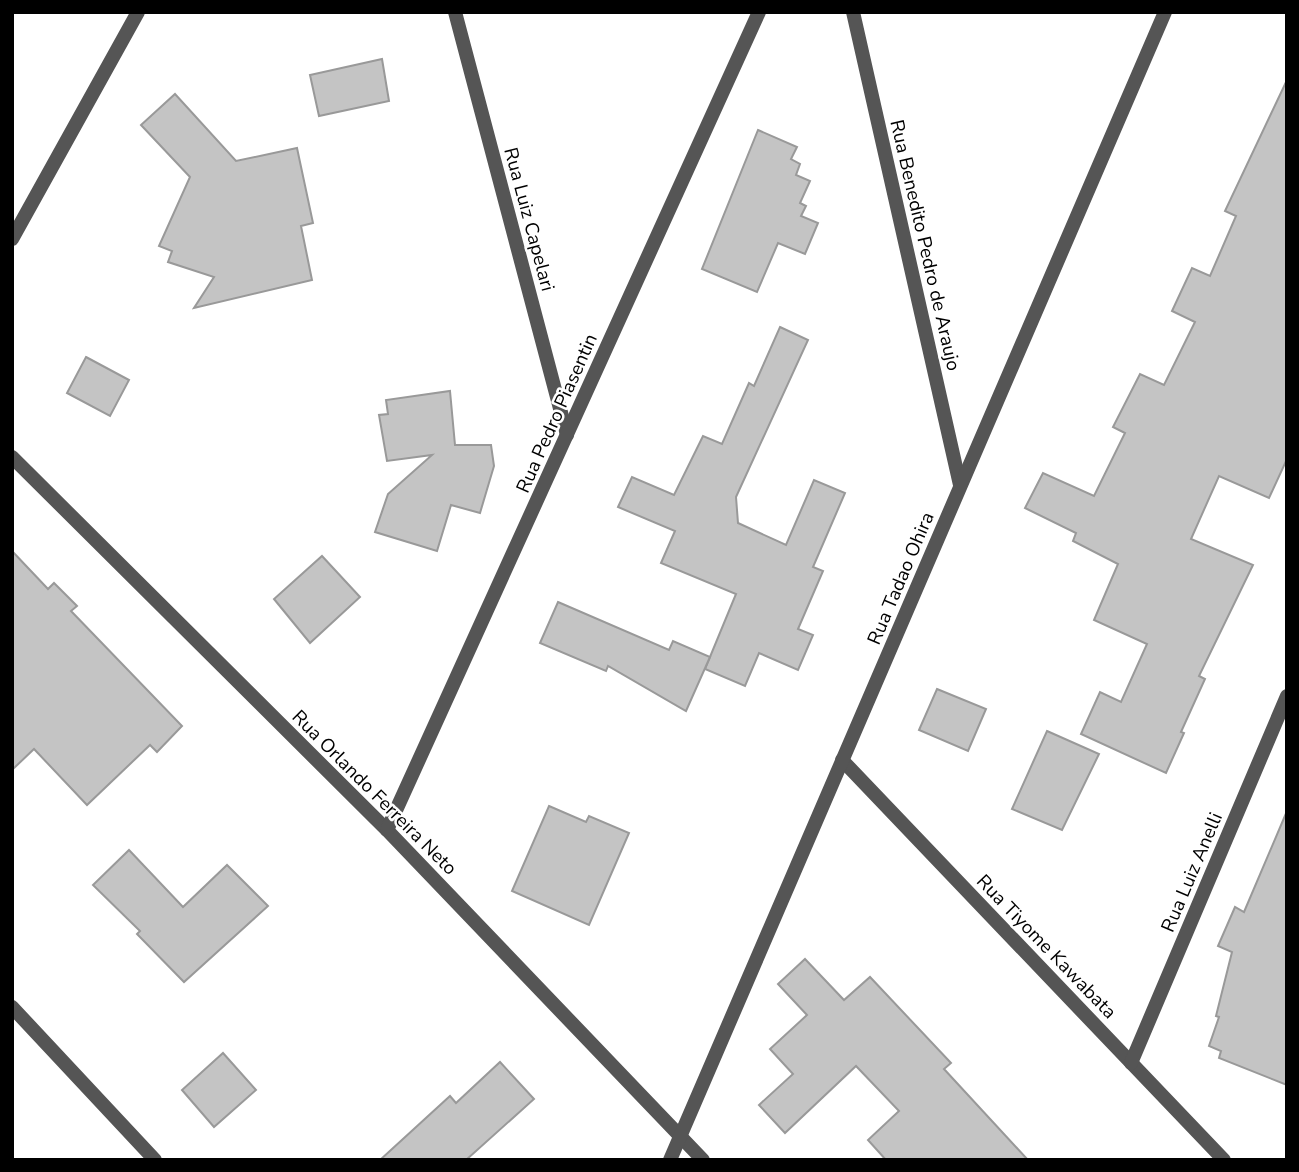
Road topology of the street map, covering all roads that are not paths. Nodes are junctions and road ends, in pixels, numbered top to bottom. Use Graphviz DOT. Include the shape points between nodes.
graph roads {
  1 [pos="138,12"];
  2 [pos="455,12"];
  3 [pos="759,12"];
  4 [pos="853,12"];
  5 [pos="1165,12"];
  6 [pos="12,239"];
  7 [pos="567,435"];
  8 [pos="12,457"];
  9 [pos="960,485"];
  10 [pos="1287,696"];
  11 [pos="842,760"];
  12 [pos="387,830"];
  13 [pos="12,1007"];
  14 [pos="1131,1063"];
  15 [pos="680,1135"];
  16 [pos="155,1160"];
  17 [pos="670,1160"];
  18 [pos="703,1160"];
  19 [pos="1224,1160"];
  1 -- 6 [label="street"];
  2 -- 7 [label="street, Rua Luiz Capelari"];
  3 -- 7 [label="street, Rua Pedro Piasentin"];
  4 -- 9 [label="street, Rua Benedito Pedro de Araujo"];
  5 -- 9 [label="street, Rua Tadao Ohira"];
  7 -- 12 [label="street, Rua Pedro Piasentin"];
  8 -- 12 [label="street, Rua Orlando Ferreira Neto"];
  9 -- 11 [label="street, Rua Tadao Ohira"];
  10 -- 14 [label="street, Rua Luiz Anelli"];
  11 -- 14 [label="street, Rua Tiyome Kawabata"];
  11 -- 15 [label="street, Rua Tadao Ohira"];
  12 -- 15 [label="street, Rua Orlando Ferreira Neto"];
  13 -- 16 [label="street"];
  14 -- 19 [label="street, Rua Tiyome Kawabata"];
  15 -- 17 [label="street, Rua Tadao Ohira"];
  15 -- 18 [label="street, Rua Orlando Ferreira Neto"];
}
